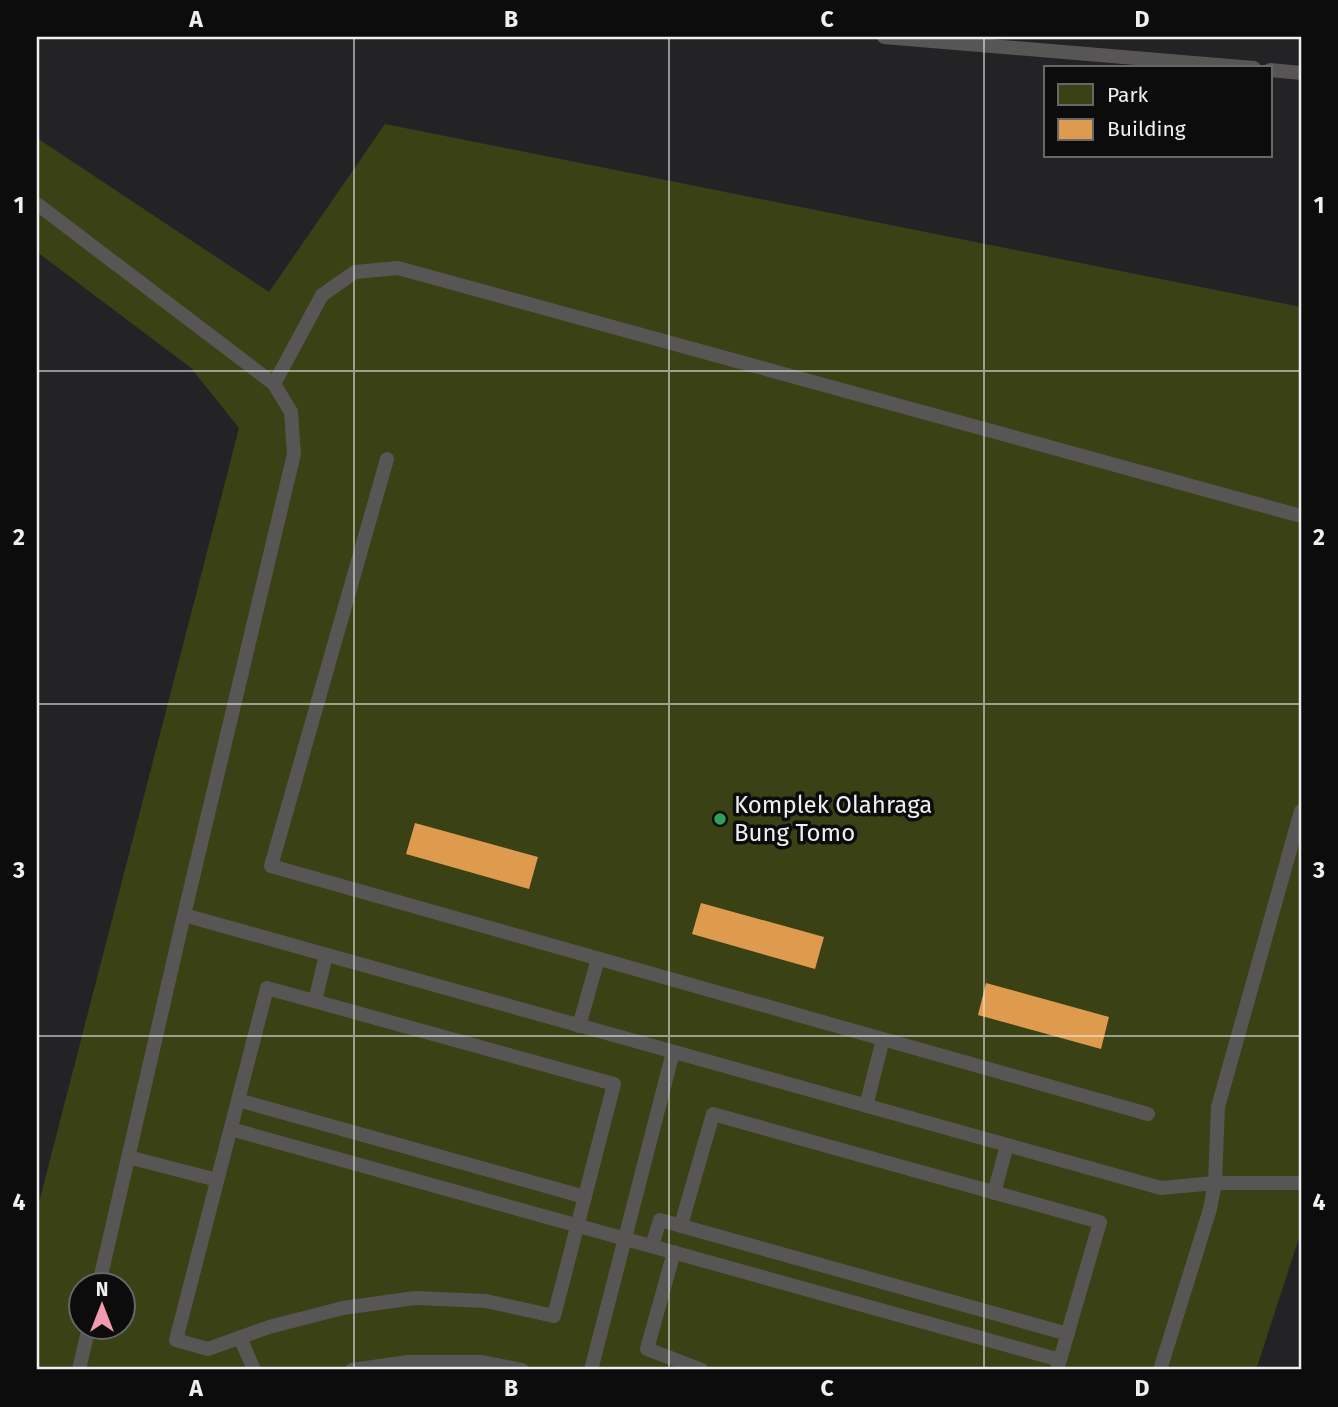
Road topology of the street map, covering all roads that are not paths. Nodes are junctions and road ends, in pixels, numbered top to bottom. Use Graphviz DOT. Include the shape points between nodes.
graph roads {
  1 [pos="884,37"];
  2 [pos="1230,66"];
  3 [pos="1272,70"];
  4 [pos="1301,73"];
  5 [pos="37,204"];
  6 [pos="274,384"];
  7 [pos="387,459"];
  8 [pos="1301,516"];
  9 [pos="1301,811"];
  10 [pos="184,915"];
  11 [pos="326,955"];
  12 [pos="598,958"];
  13 [pos="315,1002"];
  14 [pos="579,1026"];
  15 [pos="883,1039"];
  16 [pos="673,1052"];
  17 [pos="238,1101"];
  18 [pos="866,1106"];
  19 [pos="1148,1114"];
  20 [pos="230,1129"];
  21 [pos="1007,1145"];
  22 [pos="128,1157"];
  23 [pos="217,1180"];
  24 [pos="1215,1183"];
  25 [pos="1301,1183"];
  26 [pos="994,1192"];
  27 [pos="584,1197"];
  28 [pos="578,1225"];
  29 [pos="681,1225"];
  30 [pos="625,1238"];
  31 [pos="652,1246"];
  32 [pos="674,1252"];
  33 [pos="102,1270"];
  34 [pos="1068,1334"];
  35 [pos="240,1337"];
  36 [pos="86,1340"];
  37 [pos="1059,1365"];
  38 [pos="79,1370"];
  39 [pos="254,1370"];
  40 [pos="352,1370"];
  41 [pos="522,1370"];
  42 [pos="591,1370"];
  43 [pos="702,1370"];
  44 [pos="1160,1370"];
  1 -- 2 [label="lane"];
  3 -- 4 [label="lane"];
  5 -- 6 [label="lane"];
  6 -- 8 [label="lane" via="321,295 355,272 398,268"];
  6 -- 10 [label="lane" via="291,412 294,454"];
  7 -- 12 [label="lane" via="271,866"];
  9 -- 24 [label="lane" via="1218,1107"];
  10 -- 11 [label="lane"];
  10 -- 22 [label="lane"];
  11 -- 13 [label="lane"];
  11 -- 14 [label="lane"];
  12 -- 14 [label="lane"];
  12 -- 15 [label="lane"];
  13 -- 17 [label="lane" via="267,988"];
  13 -- 27 [label="lane" via="614,1084"];
  14 -- 16 [label="lane"];
  15 -- 18 [label="lane"];
  15 -- 19 [label="lane"];
  16 -- 18 [label="lane"];
  16 -- 30 [label="lane"];
  17 -- 20 [label="lane"];
  17 -- 27 [label="lane"];
  18 -- 21 [label="lane"];
  20 -- 23 [label="lane"];
  20 -- 28 [label="lane"];
  21 -- 24 [label="lane" via="1161,1188"];
  21 -- 26 [label="lane"];
  22 -- 23 [label="lane"];
  22 -- 33 [label="lane"];
  23 -- 35 [label="lane" via="176,1340 208,1349"];
  24 -- 25 [label="lane"];
  24 -- 44 [label="lane"];
  26 -- 29 [label="lane" via="713,1114"];
  26 -- 34 [label="lane" via="1100,1222"];
  27 -- 28 [label="lane"];
  28 -- 30 [label="lane"];
  28 -- 35 [label="lane" via="554,1316 486,1301 415,1298 343,1308"];
  29 -- 31 [label="lane" via="660,1220"];
  29 -- 34 [label="lane"];
  30 -- 31 [label="lane"];
  30 -- 42 [label="lane"];
  31 -- 32 [label="lane"];
  32 -- 37 [label="lane"];
  32 -- 43 [label="lane" via="647,1349"];
  34 -- 37 [label="lane"];
  35 -- 39 [label="lane"];
  36 -- 38 [label="lane"];
  40 -- 41 [label="lane" via="408,1362 482,1362"];
}
